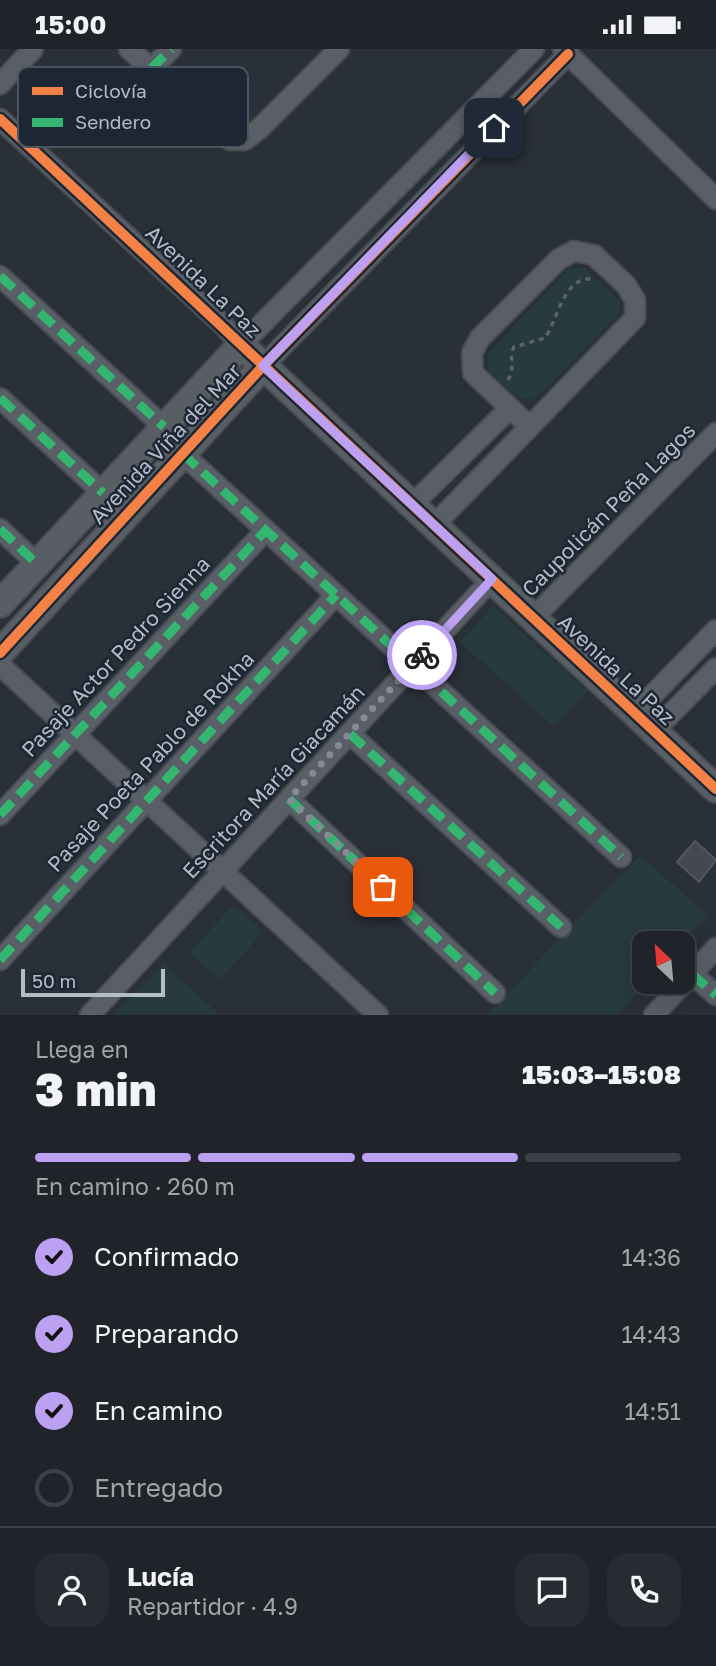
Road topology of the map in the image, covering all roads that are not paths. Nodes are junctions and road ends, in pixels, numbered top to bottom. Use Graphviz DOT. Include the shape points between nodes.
graph roads {
  1 [pos="33,49"];
  2 [pos="129,49"];
  3 [pos="171,49"];
  4 [pos="339,49"];
  5 [pos="534,49"];
  6 [pos="566,51"];
  7 [pos="149,67"];
  8 [pos="153,67"];
  9 [pos="0,84"];
  10 [pos="0,120"];
  11 [pos="18,137"];
  12 [pos="248,137"];
  13 [pos="29,147"];
  14 [pos="716,199"];
  15 [pos="0,276"];
  16 [pos="241,345"];
  17 [pos="263,366"];
  18 [pos="0,398"];
  19 [pos="503,402"];
  20 [pos="164,427"];
  21 [pos="530,427"];
  22 [pos="716,433"];
  23 [pos="183,454"];
  24 [pos="103,493"];
  25 [pos="412,505"];
  26 [pos="434,525"];
  27 [pos="0,529"];
  28 [pos="266,530"];
  29 [pos="37,564"];
  30 [pos="492,579"];
  31 [pos="336,595"];
  32 [pos="0,604"];
  33 [pos="533,618"];
  34 [pos="716,630"];
  35 [pos="0,653"];
  36 [pos="0,665"];
  37 [pos="413,665"];
  38 [pos="716,668"];
  39 [pos="644,722"];
  40 [pos="75,734"];
  41 [pos="350,734"];
  42 [pos="716,789"];
  43 [pos="289,799"];
  44 [pos="147,801"];
  45 [pos="0,815"];
  46 [pos="621,857"];
  47 [pos="223,871"];
  48 [pos="561,927"];
  49 [pos="716,948"];
  50 [pos="0,960"];
  51 [pos="695,971"];
  52 [pos="695,977"];
  53 [pos="495,993"];
  54 [pos="673,994"];
  55 [pos="716,995"];
  56 [pos="90,1015"];
  57 [pos="379,1015"];
  58 [pos="654,1015"];
  1 -- 9 [label="street"];
  2 -- 7 [label="street"];
  3 -- 8 [label="street"];
  4 -- 12 [label="street"];
  5 -- 16 [label="street, Avenida Viña del Mar"];
  6 -- 14 [label="street"];
  6 -- 17 [label="street, Avenida Viña del Mar"];
  10 -- 11 [label="street, Avenida La Paz"];
  13 -- 16 [label="street, Avenida La Paz"];
  15 -- 20 [label="street"];
  16 -- 17 [label="street, Avenida La Paz"];
  16 -- 20 [label="street, Avenida Viña del Mar"];
  17 -- 23 [label="street, Avenida Viña del Mar"];
  17 -- 25 [label="street, Avenida La Paz"];
  18 -- 24 [label="street"];
  19 -- 21 [label="street"];
  19 -- 21 [label="street" via="473,373 472,353 480,338 551,267 574,251 594,255 635,300 635,318"];
  19 -- 25 [label="street"];
  20 -- 24 [label="street, Avenida Viña del Mar"];
  21 -- 26 [label="street"];
  22 -- 33 [label="street, Caupolicán Peña Lagos"];
  23 -- 28 [label="street"];
  23 -- 35 [label="street, Avenida Viña del Mar"];
  24 -- 29 [label="street, Avenida Viña del Mar"];
  25 -- 26 [label="street, Avenida La Paz"];
  26 -- 30 [label="street, Avenida La Paz"];
  27 -- 29 [label="street"];
  28 -- 31 [label="street"];
  28 -- 40 [label="street, Pasaje Actor Pedro Sienna"];
  29 -- 32 [label="street, Avenida Viña del Mar"];
  30 -- 33 [label="street, Avenida La Paz"];
  30 -- 37 [label="street, Escritora María Giacamán"];
  31 -- 37 [label="street"];
  31 -- 44 [label="street, Pasaje Poeta Pablo de Rokha"];
  33 -- 39 [label="street, Avenida La Paz"];
  34 -- 39 [label="street"];
  36 -- 40 [label="street"];
  37 -- 41 [label="street, Escritora María Giacamán"];
  37 -- 46 [label="street"];
  38 -- 39 [label="street"];
  39 -- 42 [label="street, Avenida La Paz"];
  40 -- 44 [label="street"];
  40 -- 45 [label="street, Pasaje Actor Pedro Sienna"];
  41 -- 43 [label="street, Escritora María Giacamán"];
  41 -- 48 [label="street"];
  43 -- 47 [label="street, Escritora María Giacamán"];
  43 -- 53 [label="street"];
  44 -- 47 [label="street"];
  44 -- 50 [label="street, Pasaje Poeta Pablo de Rokha"];
  47 -- 56 [label="street, Escritora María Giacamán"];
  47 -- 57 [label="street"];
  49 -- 51 [label="street"];
  52 -- 55 [label="street"];
  54 -- 58 [label="street"];
}
